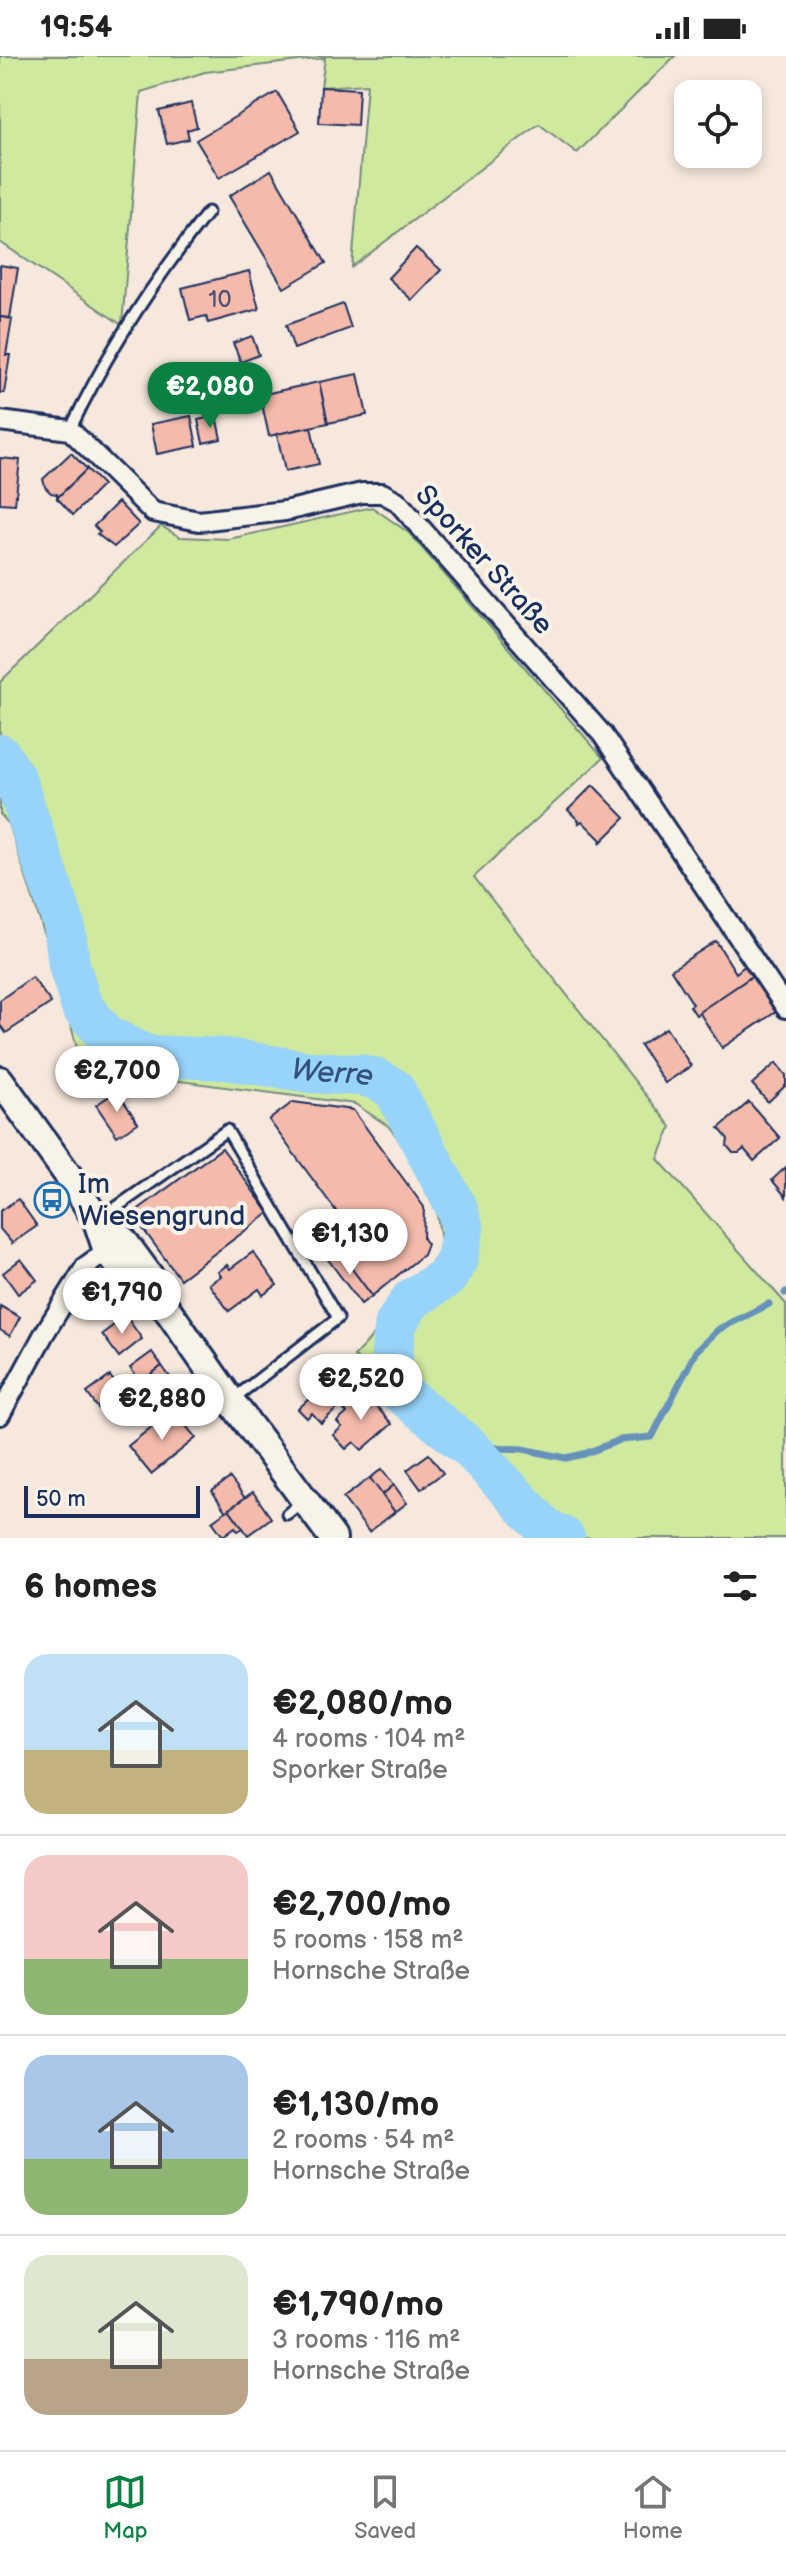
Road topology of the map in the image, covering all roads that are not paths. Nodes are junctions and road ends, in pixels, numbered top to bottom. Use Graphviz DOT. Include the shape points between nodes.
graph roads {
  1 [pos="208,212"];
  2 [pos="0,421"];
  3 [pos="70,430"];
  4 [pos="786,1008"];
  5 [pos="4,1091"];
  6 [pos="97,1221"];
  7 [pos="115,1245"];
  8 [pos="231,1401"];
  9 [pos="0,1415"];
  10 [pos="333,1538"];
  1 -- 3 [label="lane" via="131,322"];
  2 -- 3 [label="street"];
  3 -- 4 [label="street, Sporker Straße" via="153,512 199,521 285,511 362,493 382,493 397,501 602,734"];
  5 -- 6 [label="main road" via="55,1155"];
  6 -- 7 [label="main road"];
  6 -- 8 [label="lane" via="227,1130 338,1318"];
  7 -- 8 [label="main road" via="156,1285"];
  7 -- 9 [label="street" via="86,1266"];
  8 -- 10 [label="main road"];
}
